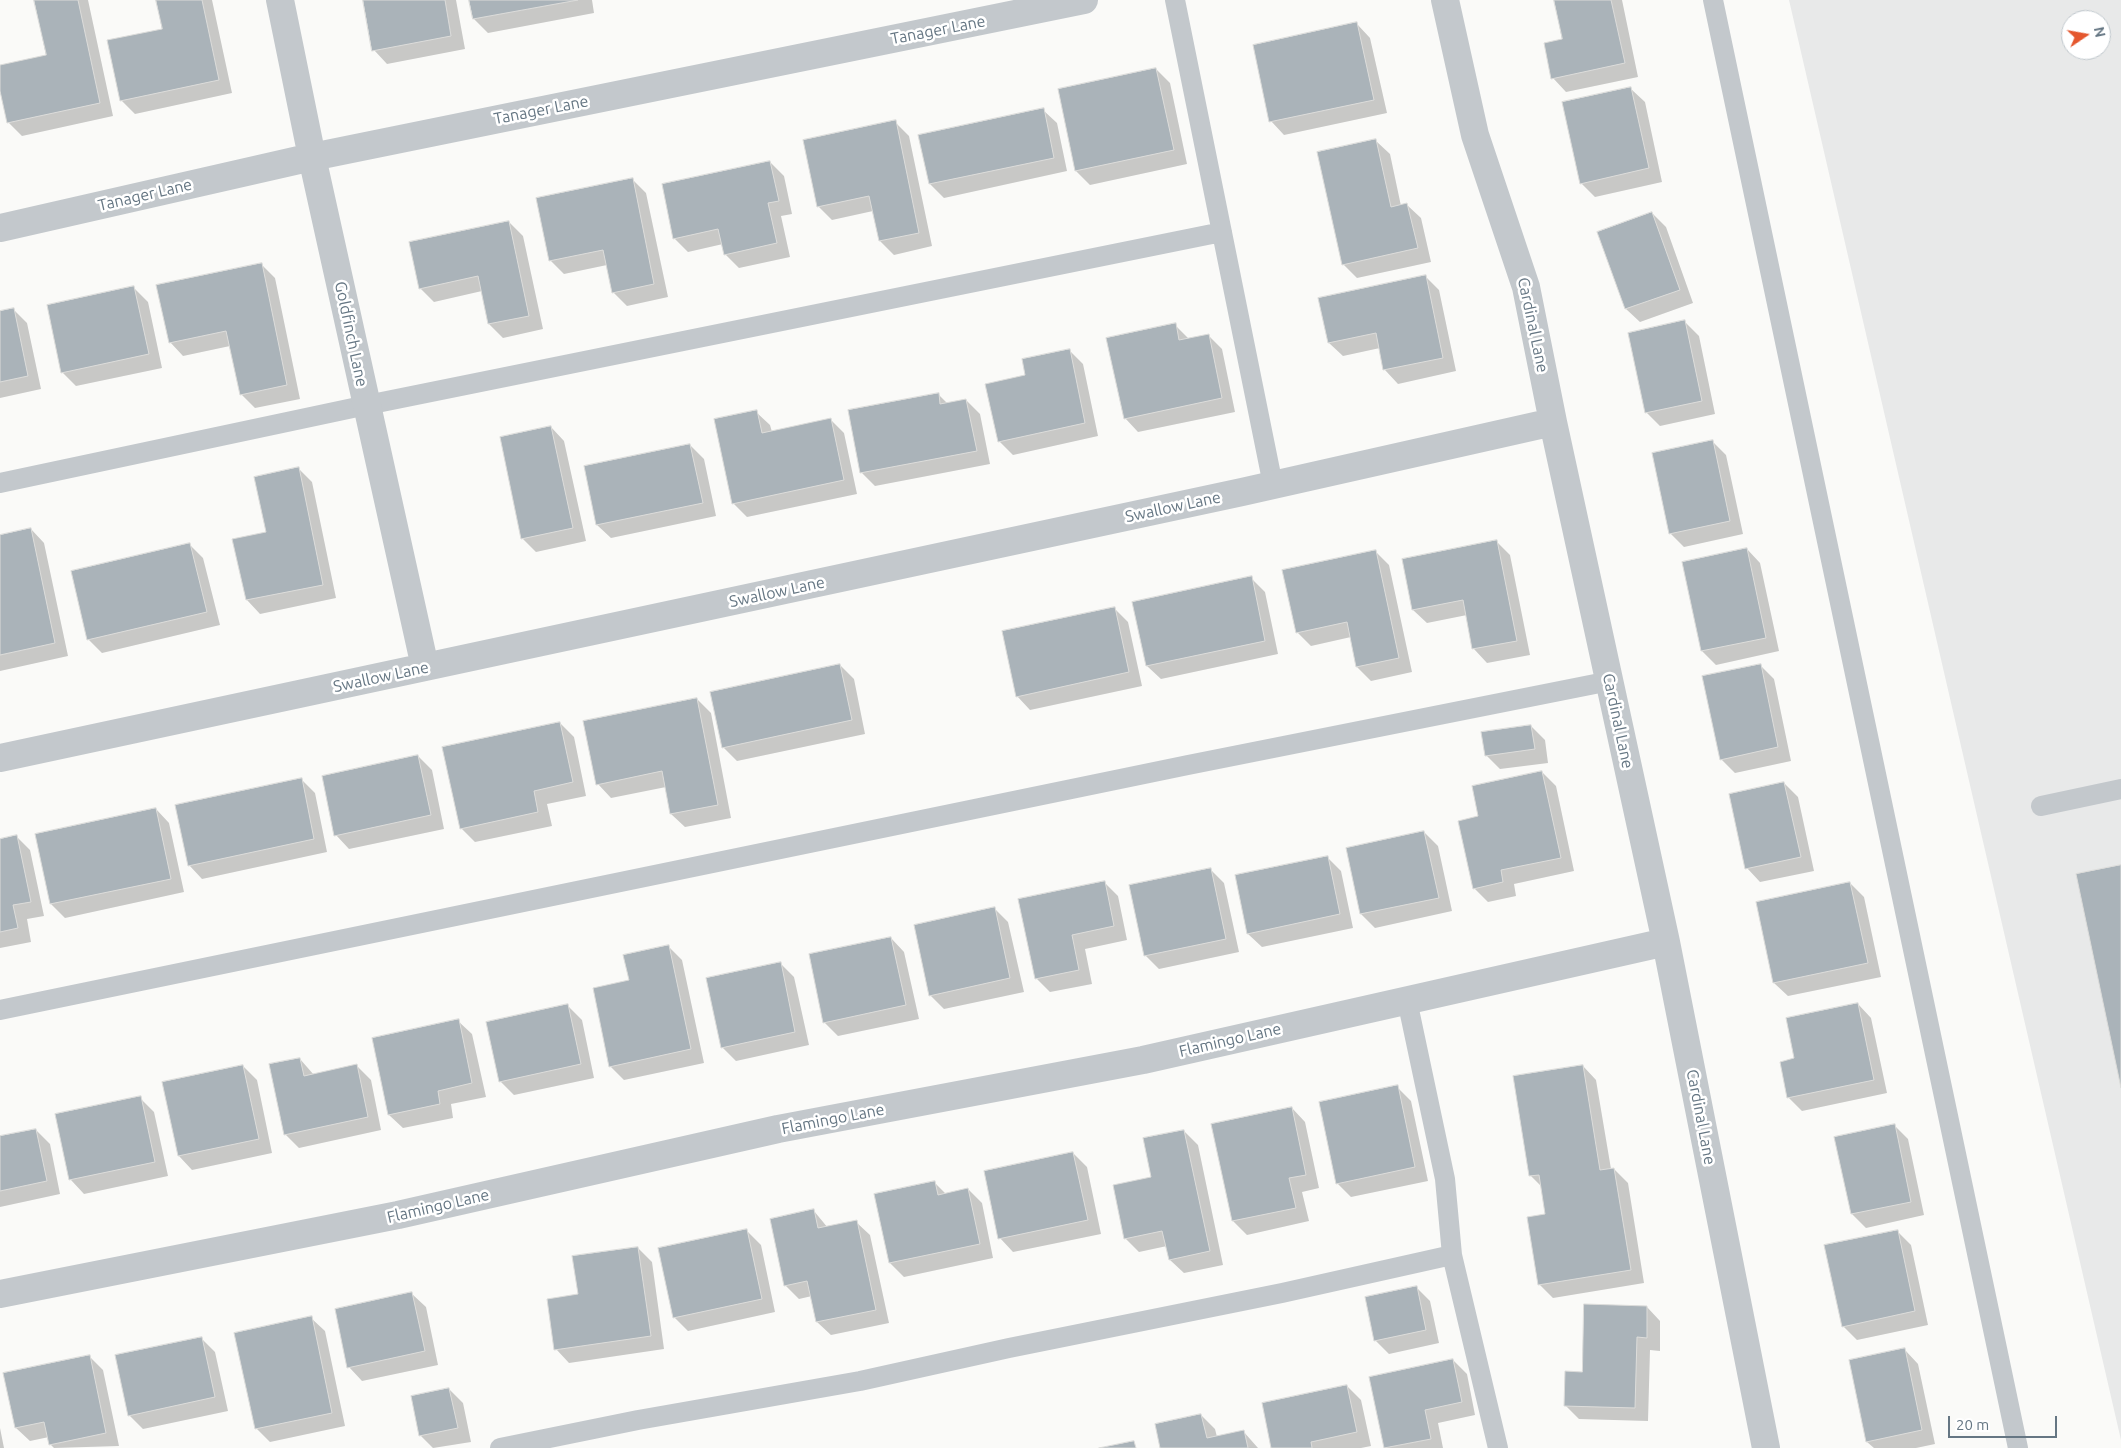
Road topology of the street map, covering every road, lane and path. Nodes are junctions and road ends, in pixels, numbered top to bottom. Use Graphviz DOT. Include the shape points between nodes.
graph roads {
  1 [pos="280,0"];
  2 [pos="1084,0"];
  3 [pos="1175,0"];
  4 [pos="1445,0"];
  5 [pos="1713,0"];
  6 [pos="312,157"];
  7 [pos="0,228"];
  8 [pos="1222,232"];
  9 [pos="367,405"];
  10 [pos="1553,422"];
  11 [pos="0,483"];
  12 [pos="1273,485"];
  13 [pos="425,667"];
  14 [pos="1610,681"];
  15 [pos="0,758"];
  16 [pos="2121,789"];
  17 [pos="2041,806"];
  18 [pos="1666,942"];
  19 [pos="1407,1000"];
  20 [pos="0,1010"];
  21 [pos="1452,1255"];
  22 [pos="0,1294"];
  23 [pos="500,1448"];
  24 [pos="1498,1448"];
  25 [pos="1766,1448"];
  26 [pos="2018,1448"];
  1 -- 6 [label="street, Goldfinch Lane"];
  2 -- 6 [label="street, Tanager Lane"];
  3 -- 8 [label="lane"];
  4 -- 10 [label="street, Cardinal Lane" via="1475,134 1526,287"];
  5 -- 26 [label="lane"];
  6 -- 7 [label="street, Tanager Lane"];
  6 -- 9 [label="street, Goldfinch Lane"];
  8 -- 9 [label="lane"];
  8 -- 12 [label="lane"];
  9 -- 11 [label="lane"];
  9 -- 13 [label="street, Goldfinch Lane"];
  10 -- 12 [label="street, Swallow Lane"];
  10 -- 14 [label="street, Cardinal Lane"];
  12 -- 13 [label="street, Swallow Lane"];
  13 -- 15 [label="street, Swallow Lane"];
  14 -- 18 [label="street, Cardinal Lane"];
  14 -- 20 [label="lane"];
  16 -- 17 [label="lane"];
  18 -- 19 [label="street, Flamingo Lane"];
  18 -- 25 [label="street, Cardinal Lane"];
  19 -- 21 [label="lane" via="1444,1179"];
  19 -- 22 [label="street, Flamingo Lane" via="1143,1060 778,1129 398,1215"];
  21 -- 23 [label="lane" via="860,1381"];
  21 -- 24 [label="lane"];
}
